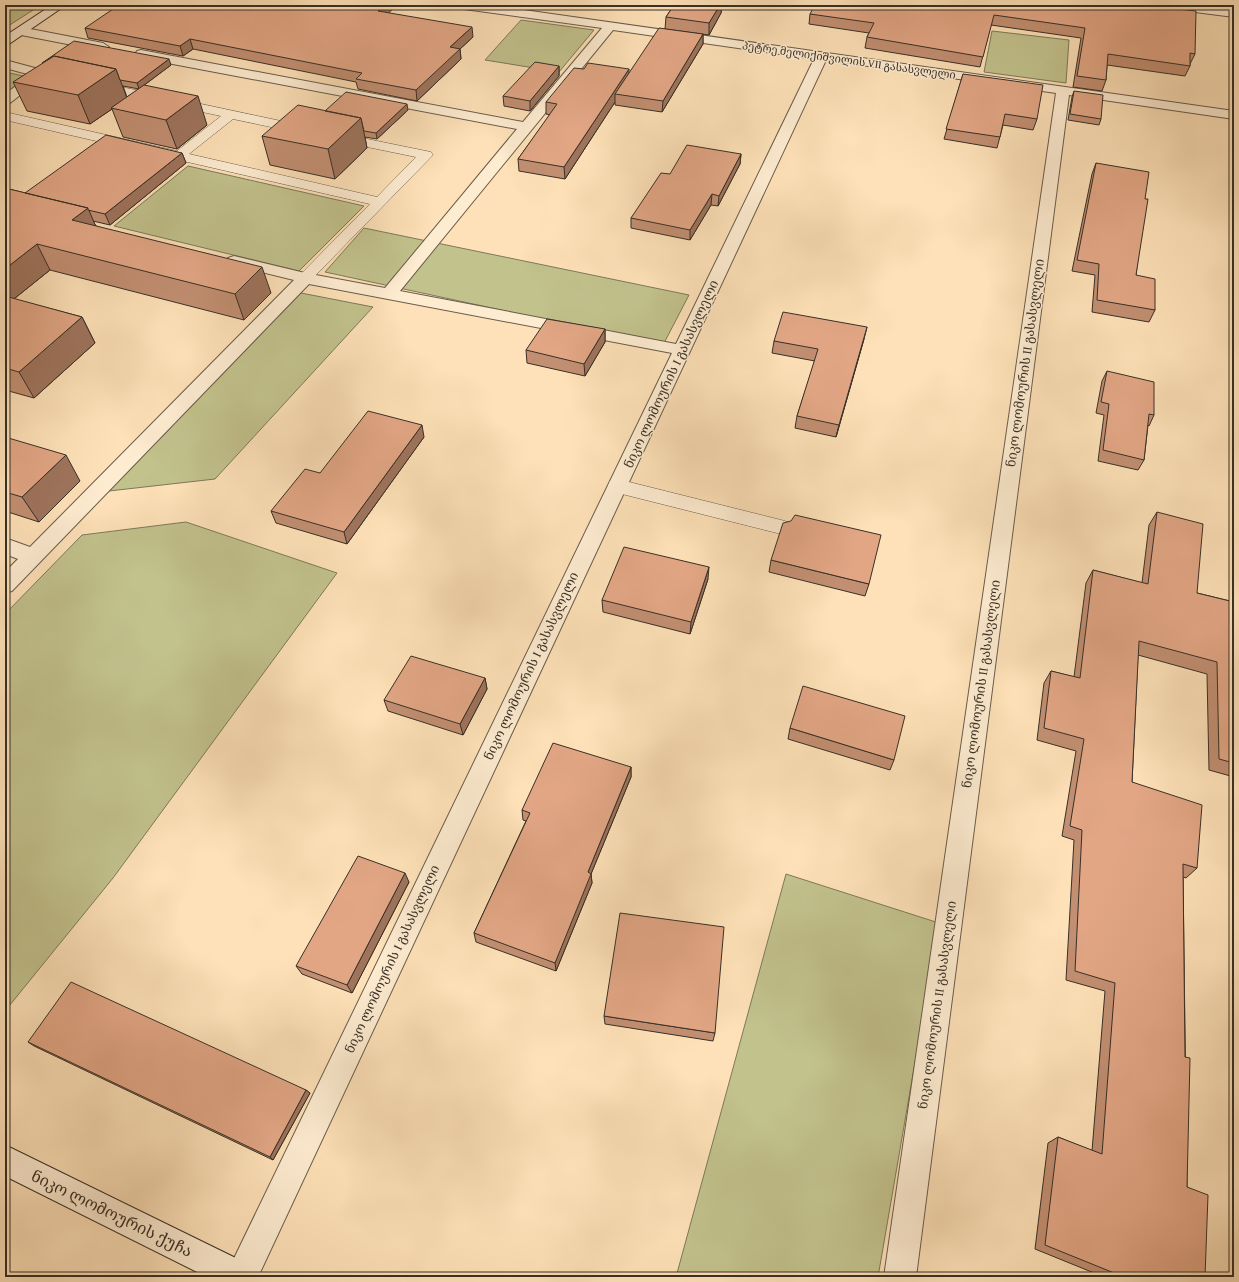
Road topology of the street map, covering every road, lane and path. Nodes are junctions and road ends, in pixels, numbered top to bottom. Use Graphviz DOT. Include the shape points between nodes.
graph roads {
  1 [pos="60,5"];
  2 [pos="464,5"];
  3 [pos="1172,5"];
  4 [pos="1234,13"];
  5 [pos="610,26"];
  6 [pos="20,32"];
  7 [pos="5,41"];
  8 [pos="114,49"];
  9 [pos="129,52"];
  10 [pos="822,56"];
  11 [pos="5,64"];
  12 [pos="41,74"];
  13 [pos="56,78"];
  14 [pos="87,84"];
  15 [pos="1063,90"];
  16 [pos="5,100"];
  17 [pos="231,114"];
  18 [pos="1234,115"];
  19 [pos="5,116"];
  20 [pos="526,128"];
  21 [pos="179,156"];
  22 [pos="380,202"];
  23 [pos="223,258"];
  24 [pos="306,278"];
  25 [pos="389,294"];
  26 [pos="682,350"];
  27 [pos="617,486"];
  28 [pos="781,527"];
  29 [pos="5,546"];
  30 [pos="33,556"];
  31 [pos="5,585"];
  32 [pos="5,1160"];
  33 [pos="241,1277"];
  34 [pos="900,1277"];
  1 -- 6 [label="street"];
  2 -- 5 [label="street, პეტრე მელიქიშვილის VII გასასვლელი"];
  3 -- 4 [label="street"];
  5 -- 10 [label="street, პეტრე მელიქიშვილის VII გასასვლელი"];
  5 -- 20 [label="street"];
  6 -- 7 [label="street"];
  6 -- 8 [label="street"];
  9 -- 20 [label="street"];
  10 -- 15 [label="street, პეტრე მელიქიშვილის VII გასასვლელი"];
  10 -- 26 [label="street, ნიკო ლომოურის I გასასვლელი"];
  11 -- 12 [label="street"];
  12 -- 13 [label="lane"];
  12 -- 16 [label="street"];
  14 -- 17 [label="lane"];
  15 -- 18 [label="street, პეტრე მელიქიშვილის VII გასასვლელი"];
  15 -- 34 [label="street, ნიკო ლომოურის II გასასვლელი"];
  17 -- 21 [label="lane"];
  17 -- 22 [label="lane" via="426,155"];
  19 -- 21 [label="lane"];
  20 -- 25 [label="street"];
  21 -- 22 [label="lane"];
  22 -- 24 [label="lane"];
  23 -- 24 [label="street"];
  24 -- 25 [label="street"];
  24 -- 30 [label="street"];
  25 -- 26 [label="street"];
  26 -- 27 [label="street, ნიკო ლომოურის I გასასვლელი"];
  27 -- 28 [label="lane"];
  27 -- 33 [label="street, ნიკო ლომოურის I გასასვლელი"];
  29 -- 30 [label="street"];
  30 -- 31 [label="street"];
  32 -- 33 [label="street, ნიკო ლომოურის ქუჩა"];
}
